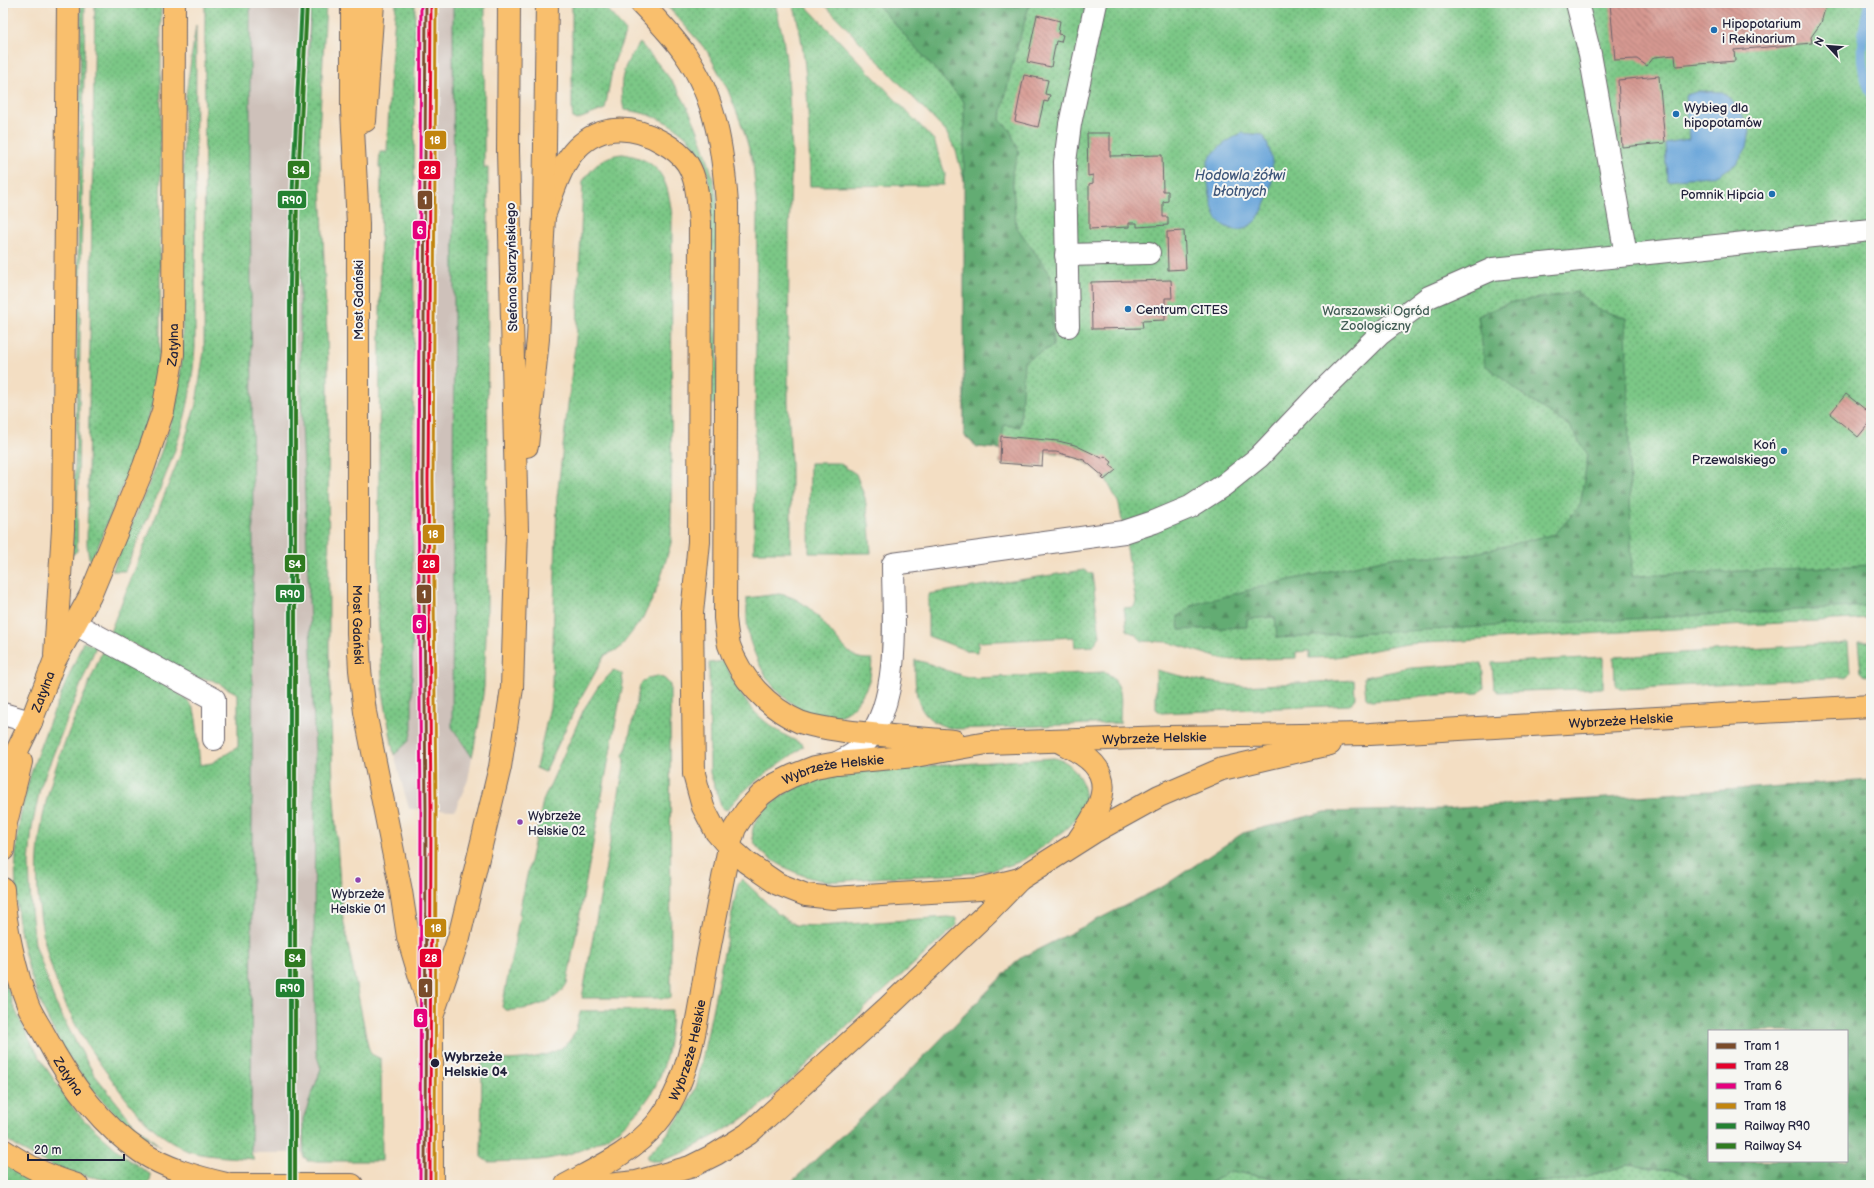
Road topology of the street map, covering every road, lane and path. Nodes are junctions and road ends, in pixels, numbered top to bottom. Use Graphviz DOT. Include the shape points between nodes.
graph roads {
  1 [pos="68,3"];
  2 [pos="174,3"];
  3 [pos="352,3"];
  4 [pos="373,3"];
  5 [pos="509,3"];
  6 [pos="547,3"];
  7 [pos="641,3"];
  8 [pos="1096,3"];
  9 [pos="1577,3"];
  10 [pos="544,216"];
  11 [pos="358,224"];
  12 [pos="1871,230"];
  13 [pos="1150,253"];
  14 [pos="1066,255"];
  15 [pos="1626,255"];
  16 [pos="1068,326"];
  17 [pos="517,531"];
  18 [pos="75,624"];
  19 [pos="54,662"];
  20 [pos="1871,706"];
  21 [pos="3,714"];
  22 [pos="31,722"];
  23 [pos="1370,734"];
  24 [pos="872,735"];
  25 [pos="214,739"];
  26 [pos="1057,741"];
  27 [pos="987,743"];
  28 [pos="837,763"];
  29 [pos="3,780"];
  30 [pos="1075,844"];
  31 [pos="729,847"];
  32 [pos="3,850"];
  33 [pos="1020,879"];
  34 [pos="3,889"];
  35 [pos="432,1017"];
  36 [pos="3,1150"];
  37 [pos="77,1185"];
  38 [pos="225,1185"];
  39 [pos="352,1185"];
  40 [pos="432,1185"];
  41 [pos="566,1185"];
  42 [pos="607,1185"];
  1 -- 19 [label="main road, Zatylna" via="63,529"];
  2 -- 18 [label="main road, Zatylna" via="173,354 164,411 90,596"];
  3 -- 11 [label="main road" via="352,110"];
  4 -- 11 [label="main road"];
  5 -- 17 [label="main road, Stefana Starzyńskiego" via="508,158"];
  6 -- 10 [label="main road"];
  7 -- 24 [label="main road" via="685,54 700,78 712,110 724,168 727,204 725,618 729,645 741,670 756,690 776,708 800,722"];
  8 -- 14 [label="street" via="1070,124 1065,162"];
  9 -- 15 [label="street" via="1590,54"];
  10 -- 17 [label="main road" via="538,339"];
  10 -- 31 [label="main road" via="566,162 577,148 597,134 616,129 632,130 651,136 681,155 692,173 698,196 700,223 698,542 692,613 694,774 703,807 716,832"];
  11 -- 35 [label="main road, Most Gdański" via="360,670 408,937"];
  12 -- 15 [label="street"];
  13 -- 14 [label="street"];
  14 -- 16 [label="street"];
  15 -- 24 [label="street" via="1493,269 1430,297 1380,334 1259,457 1224,485 1190,507 1124,532 892,564 892,678 883,710"];
  17 -- 35 [label="main road, Most Gdański" via="514,660 504,746 459,936"];
  18 -- 19 [label="main road, Zatylna"];
  18 -- 25 [label="street" via="214,699"];
  19 -- 22 [label="main road, Zatylna"];
  20 -- 23 [label="main road, Wybrzeże Helskie"];
  21 -- 22 [label="street"];
  22 -- 29 [label="main road, Zatylna"];
  22 -- 32 [label="main road, Zatylna" via="6,823"];
  23 -- 26 [label="main road, Wybrzeże Helskie"];
  23 -- 30 [label="main road, Wybrzeże Helskie" via="1222,769 1141,805"];
  24 -- 27 [label="main road"];
  24 -- 28 [label="street" via="857,751"];
  26 -- 27 [label="main road, Wybrzeże Helskie"];
  26 -- 30 [label="main road" via="1084,755 1101,775 1103,789 1100,804"];
  27 -- 28 [label="main road, Wybrzeże Helskie" via="915,756"];
  28 -- 31 [label="main road, Wybrzeże Helskie" via="815,767 792,776 760,795 746,810 735,828"];
  30 -- 33 [label="main road, Wybrzeże Helskie"];
  31 -- 33 [label="main road" via="778,884 806,895 833,898 980,889"];
  31 -- 41 [label="main road, Wybrzeże Helskie" via="684,1073 671,1102 656,1124 628,1149"];
  33 -- 42 [label="main road, Wybrzeże Helskie" via="891,1003 748,1134 690,1167 636,1182"];
  34 -- 38 [label="main road, Zatylna" via="10,935 28,1005 58,1061 82,1096 109,1127 147,1155 171,1168"];
  35 -- 40 [label="main road, Most Gdański"];
  36 -- 37 [label="main road" via="52,1178"];
  38 -- 39 [label="main road"];
}
